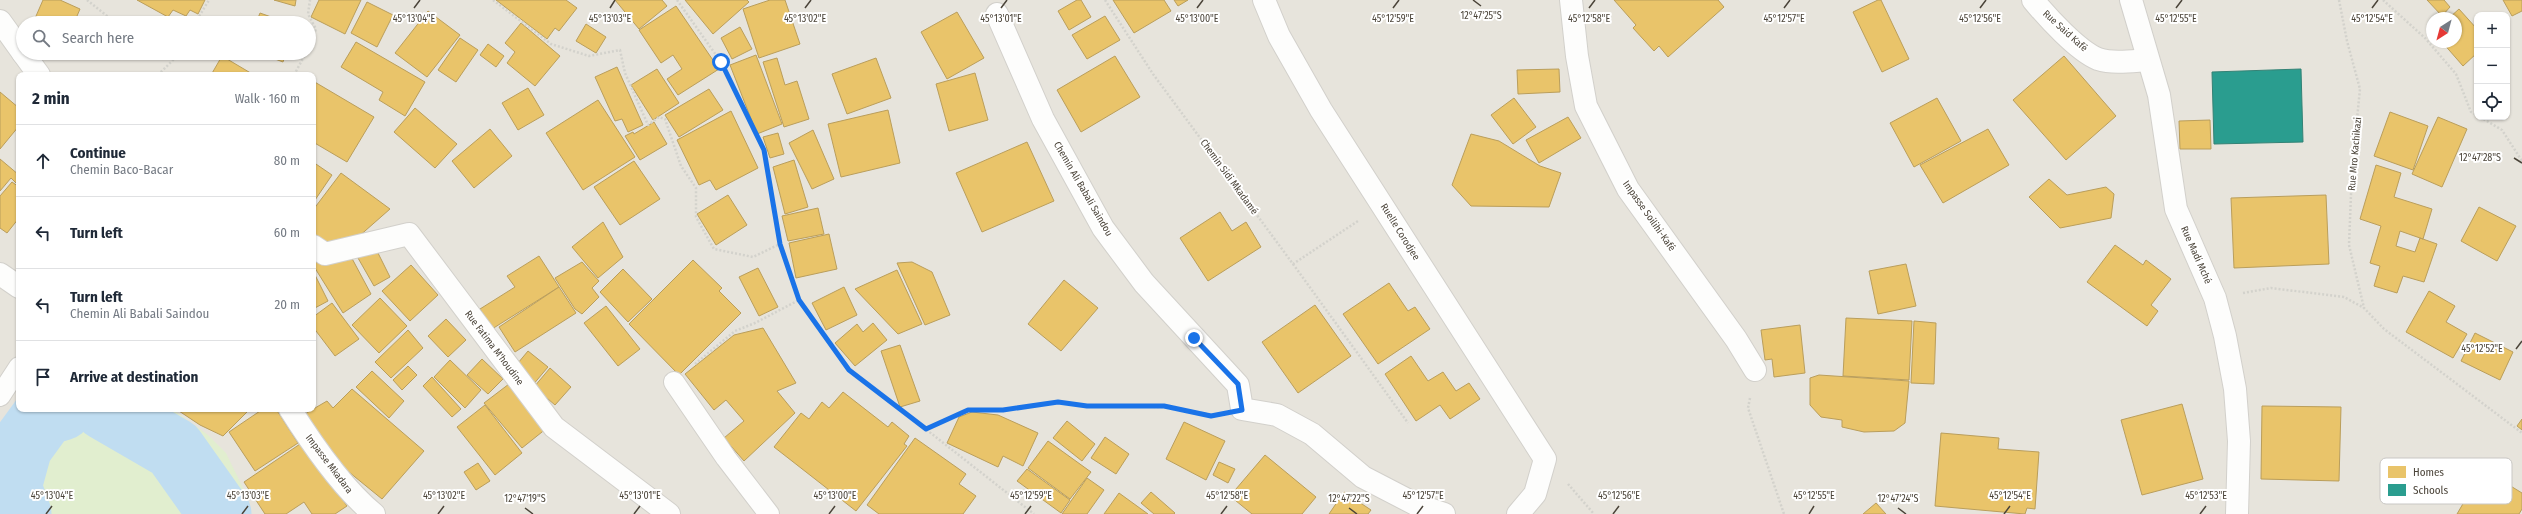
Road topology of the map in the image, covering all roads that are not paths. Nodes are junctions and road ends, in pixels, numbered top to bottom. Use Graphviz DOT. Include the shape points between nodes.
graph roads {
  1 [pos="1264,0"];
  2 [pos="1571,0"];
  3 [pos="2034,0"];
  4 [pos="2131,0"];
  5 [pos="997,14"];
  6 [pos="0,21"];
  7 [pos="16,43"];
  8 [pos="28,60"];
  9 [pos="2148,60"];
  10 [pos="37,72"];
  11 [pos="316,248"];
  12 [pos="0,274"];
  13 [pos="16,285"];
  14 [pos="1755,370"];
  15 [pos="16,372"];
  16 [pos="674,382"];
  17 [pos="0,396"];
  18 [pos="292,412"];
  19 [pos="374,514"];
  20 [pos="669,514"];
  21 [pos="769,514"];
  22 [pos="1444,514"];
  23 [pos="1518,514"];
  24 [pos="2237,514"];
  1 -- 23 [label="street, Ruelle Corodjee" via="1279,36 1321,110 1545,459 1535,494"];
  2 -- 14 [label="street, Impasse Soilihi-Kafé" via="1586,106 1628,189 1736,339"];
  3 -- 9 [label="street, Rue Said Kafé" via="2082,48 2098,58 2117,62"];
  4 -- 9 [label="street, Rue Madi Mché"];
  5 -- 22 [label="street, Chemin Ali Babali Saindou" via="1043,119 1103,228 1144,283 1238,384 1242,410 1283,418 1312,434 1363,477 1417,505"];
  6 -- 7 [label="street"];
  8 -- 10 [label="street"];
  9 -- 24 [label="street, Rue Madi Mché" via="2159,95 2176,209 2215,298 2235,389 2239,441"];
  11 -- 20 [label="street, Rue Fatima M'houdine" via="325,254 409,234 554,427"];
  12 -- 13 [label="street"];
  15 -- 17 [label="lane"];
  16 -- 21 [label="lane" via="726,458"];
  18 -- 19 [label="street, Impasse Mkadara" via="357,501"];
}
